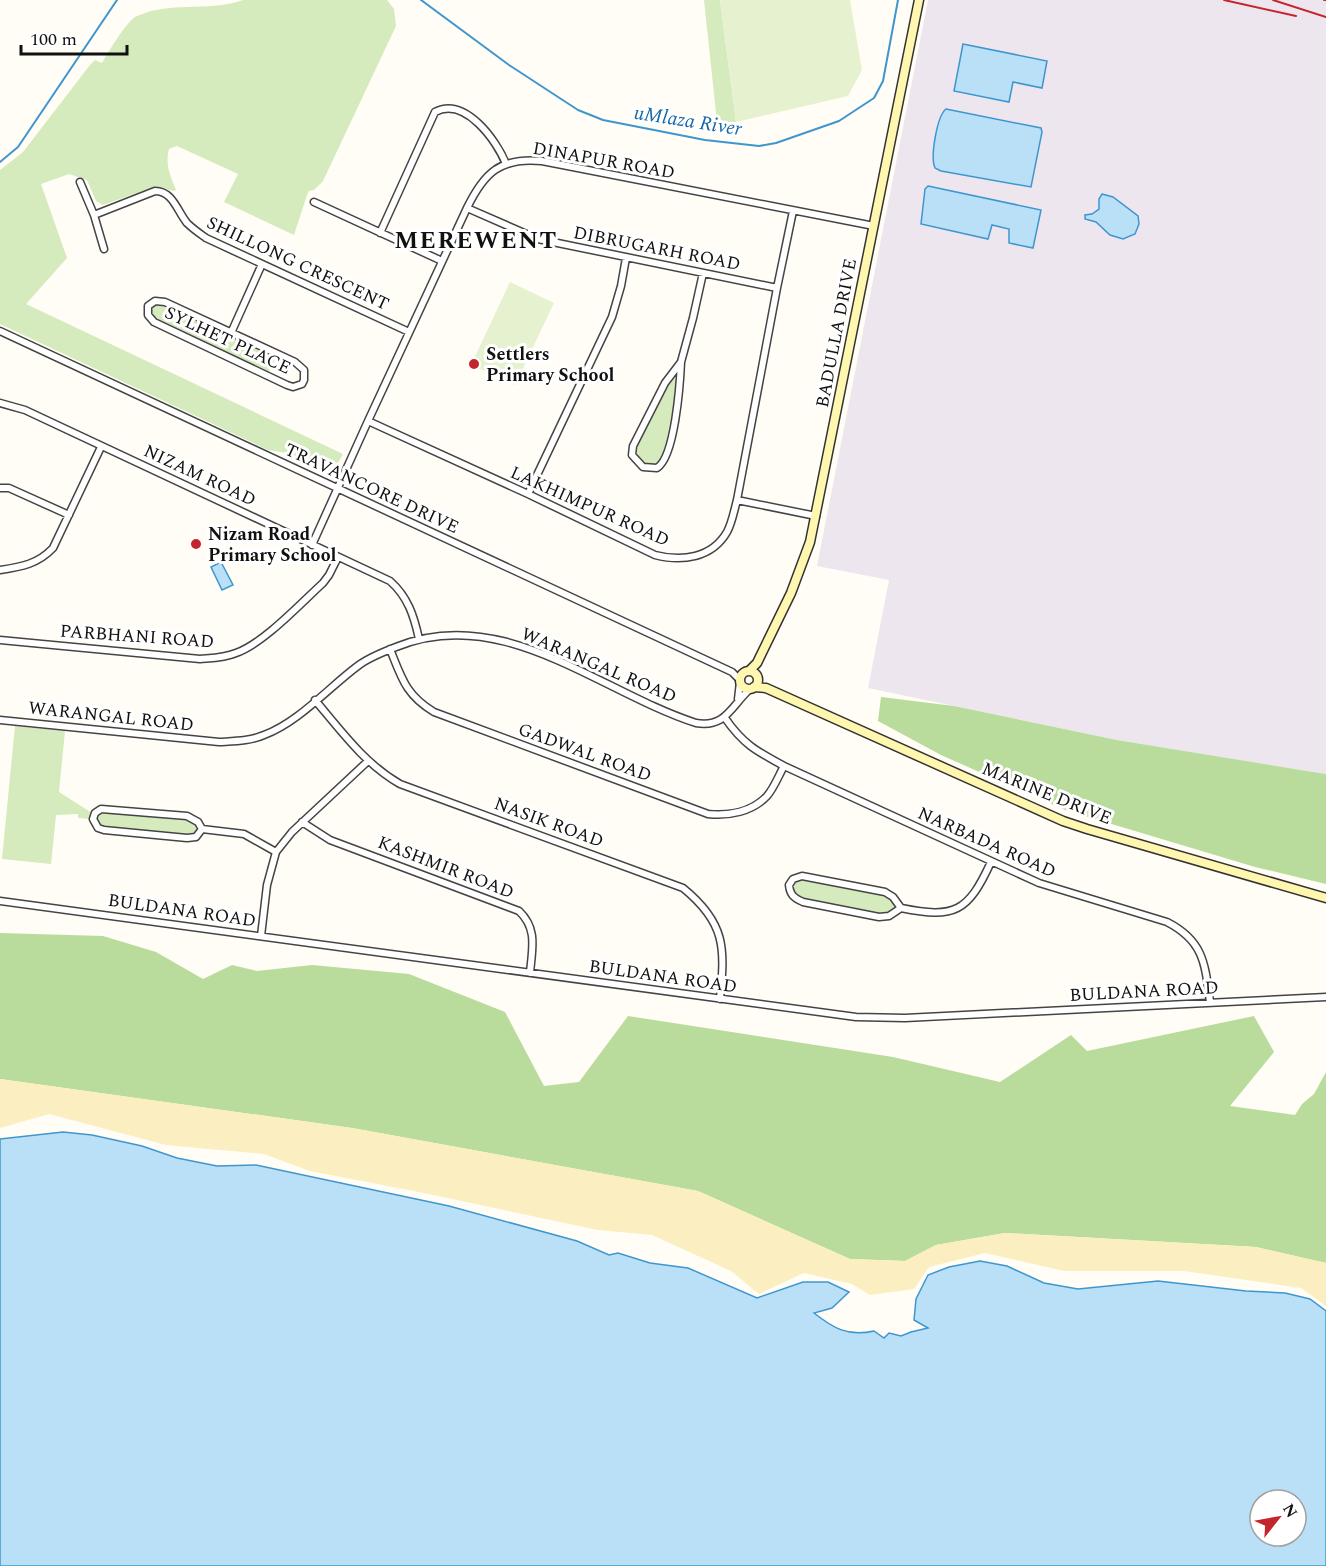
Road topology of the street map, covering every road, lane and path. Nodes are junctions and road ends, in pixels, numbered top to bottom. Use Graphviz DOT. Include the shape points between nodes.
graph roads {
  1 [pos="919,0"];
  2 [pos="506,164"];
  3 [pos="80,182"];
  4 [pos="314,202"];
  5 [pos="467,208"];
  6 [pos="793,211"];
  7 [pos="94,214"];
  8 [pos="874,226"];
  9 [pos="380,233"];
  10 [pos="104,249"];
  11 [pos="626,258"];
  12 [pos="442,261"];
  13 [pos="262,264"];
  14 [pos="703,273"];
  15 [pos="777,288"];
  16 [pos="0,331"];
  17 [pos="409,332"];
  18 [pos="231,333"];
  19 [pos="681,362"];
  20 [pos="0,403"];
  21 [pos="368,421"];
  22 [pos="101,447"];
  23 [pos="0,488"];
  24 [pos="338,488"];
  25 [pos="528,494"];
  26 [pos="737,500"];
  27 [pos="69,515"];
  28 [pos="816,516"];
  29 [pos="312,545"];
  30 [pos="338,557"];
  31 [pos="0,570"];
  32 [pos="419,639"];
  33 [pos="0,640"];
  34 [pos="390,649"];
  35 [pos="757,663"];
  36 [pos="743,677"];
  37 [pos="755,683"];
  38 [pos="315,700"];
  39 [pos="738,700"];
  40 [pos="725,718"];
  41 [pos="0,720"];
  42 [pos="368,761"];
  43 [pos="784,766"];
  44 [pos="302,822"];
  45 [pos="202,829"];
  46 [pos="276,852"];
  47 [pos="991,862"];
  48 [pos="1326,898"];
  49 [pos="0,901"];
  50 [pos="901,908"];
  51 [pos="261,936"];
  52 [pos="530,973"];
  53 [pos="1326,997"];
  54 [pos="720,999"];
  55 [pos="1210,1002"];
  1 -- 8 [label="street, BADULLA DRIVE"];
  2 -- 5 [label="street, DINAPUR ROAD" via="477,187"];
  2 -- 6 [label="street, DINAPUR ROAD" via="542,161"];
  2 -- 9 [label="street" via="495,141 479,125 455,109 439,109"];
  3 -- 7 [label="street"];
  4 -- 9 [label="street"];
  5 -- 11 [label="street, DIBRUGARH ROAD" via="538,239"];
  5 -- 12 [label="street, DINAPUR ROAD"];
  6 -- 8 [label="street, DINAPUR ROAD"];
  6 -- 15 [label="street, LAKHIMPUR ROAD"];
  7 -- 10 [label="street"];
  7 -- 13 [label="street, SHILLONG CRESCENT" via="162,191 195,231"];
  8 -- 28 [label="street, BADULLA DRIVE"];
  9 -- 12 [label="street"];
  11 -- 14 [label="street, DIBRUGARH ROAD"];
  11 -- 25 [label="street" via="612,317"];
  12 -- 17 [label="street, DINAPUR ROAD"];
  13 -- 17 [label="street, SHILLONG CRESCENT"];
  13 -- 18 [label="street, SYLHET PLACE"];
  14 -- 15 [label="street, DIBRUGARH ROAD"];
  14 -- 19 [label="street"];
  15 -- 26 [label="street, LAKHIMPUR ROAD"];
  16 -- 24 [label="street, TRAVANCORE DRIVE"];
  17 -- 21 [label="street, DINAPUR ROAD"];
  18 -- 18 [label="street, SYLHET PLACE" via="160,301 148,306 148,315 154,322 287,385 303,384 305,373 295,362"];
  19 -- 19 [label="street" via="679,393 665,460 657,468 643,467 632,455 633,446 665,382"];
  20 -- 22 [label="street, NIZAM ROAD" via="25,410"];
  21 -- 24 [label="street, DINAPUR ROAD"];
  21 -- 25 [label="street, LAKHIMPUR ROAD"];
  22 -- 27 [label="street"];
  22 -- 29 [label="street, NIZAM ROAD"];
  23 -- 27 [label="street" via="9,488"];
  24 -- 29 [label="street, DINAPUR ROAD"];
  24 -- 36 [label="street, TRAVANCORE DRIVE"];
  25 -- 26 [label="street, LAKHIMPUR ROAD" via="655,555 678,559 713,548 727,532"];
  26 -- 28 [label="street"];
  27 -- 31 [label="street" via="53,548 41,559"];
  28 -- 35 [label="street, BADULLA DRIVE" via="804,562"];
  29 -- 30 [label="street, NIZAM ROAD"];
  30 -- 32 [label="street, NIZAM ROAD" via="390,581 400,590 412,610"];
  30 -- 33 [label="street, PARBHANI ROAD" via="323,583 262,637 226,656 200,658"];
  32 -- 34 [label="street, WARANGAL ROAD"];
  32 -- 40 [label="street, WARANGAL ROAD" via="462,635 512,644 558,660 686,720 705,724"];
  34 -- 38 [label="street, WARANGAL ROAD" via="361,663"];
  34 -- 43 [label="street, GADWAL ROAD" via="408,692 434,712 708,814 733,814 755,806 768,795"];
  35 -- 36 [label="street, BADULLA DRIVE"];
  35 -- 37 [label="street, BADULLA DRIVE"];
  36 -- 37 [label="street"];
  36 -- 37 [label="street" via="746,688"];
  36 -- 39 [label="street"];
  37 -- 39 [label="street"];
  37 -- 48 [label="street, MARINE DRIVE" via="1063,821"];
  38 -- 41 [label="street, WARANGAL ROAD" via="279,728 236,741"];
  38 -- 42 [label="street, NASIK ROAD"];
  39 -- 40 [label="street"];
  40 -- 43 [label="street, NARBADA ROAD" via="741,740"];
  42 -- 44 [label="street"];
  42 -- 54 [label="street, NASIK ROAD" via="411,788 683,888 706,910 720,937"];
  43 -- 47 [label="street, NARBADA ROAD"];
  44 -- 46 [label="street"];
  44 -- 52 [label="street, KASHMIR ROAD" via="330,840 519,911 533,933"];
  45 -- 45 [label="street" via="187,816 100,809 93,819 104,830 187,838 196,837"];
  45 -- 46 [label="street" via="244,834"];
  46 -- 51 [label="street" via="267,885"];
  47 -- 50 [label="street" via="973,895 959,907 941,914"];
  47 -- 55 [label="street, NARBADA ROAD" via="1039,883 1180,929 1200,951"];
  49 -- 51 [label="street, BULDANA ROAD"];
  50 -- 50 [label="street" via="885,892 802,876 789,885 789,892 803,902 879,917"];
  51 -- 52 [label="street, BULDANA ROAD"];
  52 -- 54 [label="street, BULDANA ROAD"];
  53 -- 55 [label="street, BULDANA ROAD"];
  54 -- 55 [label="street, BULDANA ROAD" via="856,1017 905,1018"];
}
